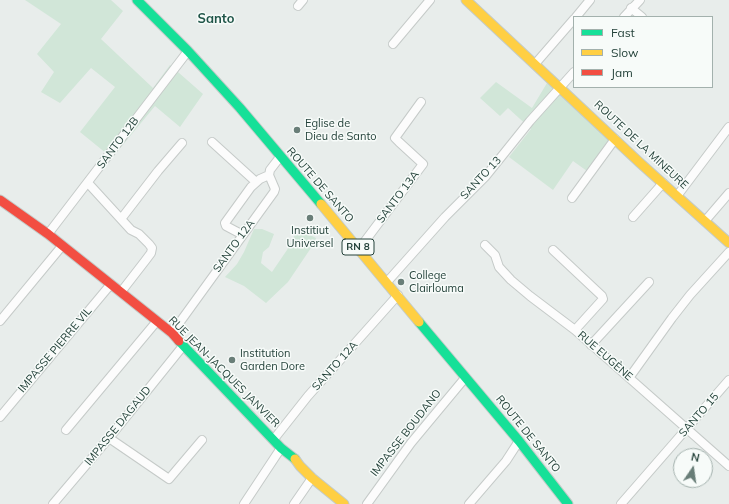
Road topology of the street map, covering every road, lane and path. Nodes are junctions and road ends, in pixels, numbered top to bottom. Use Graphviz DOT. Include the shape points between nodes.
graph roads {
  1 [pos="430,0"];
  2 [pos="466,0"];
  3 [pos="590,0"];
  4 [pos="640,0"];
  5 [pos="140,1"];
  6 [pos="631,8"];
  7 [pos="577,16"];
  8 [pos="625,16"];
  9 [pos="641,16"];
  10 [pos="573,20"];
  11 [pos="393,44"];
  12 [pos="188,51"];
  13 [pos="535,64"];
  14 [pos="573,73"];
  15 [pos="560,88"];
  16 [pos="421,102"];
  17 [pos="729,127"];
  18 [pos="615,139"];
  19 [pos="212,142"];
  20 [pos="182,143"];
  21 [pos="280,157"];
  22 [pos="269,175"];
  23 [pos="256,182"];
  24 [pos="88,183"];
  25 [pos="663,183"];
  26 [pos="729,193"];
  27 [pos="677,196"];
  28 [pos="572,198"];
  29 [pos="0,200"];
  30 [pos="633,217"];
  31 [pos="122,219"];
  32 [pos="705,221"];
  33 [pos="48,234"];
  34 [pos="242,235"];
  35 [pos="729,243"];
  36 [pos="485,245"];
  37 [pos="62,246"];
  38 [pos="359,248"];
  39 [pos="553,250"];
  40 [pos="729,252"];
  41 [pos="387,282"];
  42 [pos="649,282"];
  43 [pos="111,284"];
  44 [pos="121,292"];
  45 [pos="398,295"];
  46 [pos="0,321"];
  47 [pos="157,321"];
  48 [pos="575,330"];
  49 [pos="172,333"];
  50 [pos="592,345"];
  51 [pos="183,346"];
  52 [pos="465,378"];
  53 [pos="629,378"];
  54 [pos="729,380"];
  55 [pos="0,417"];
  56 [pos="687,428"];
  57 [pos="66,430"];
  58 [pos="109,438"];
  59 [pos="274,439"];
  60 [pos="202,440"];
  61 [pos="519,441"];
  62 [pos="281,448"];
  63 [pos="729,466"];
  64 [pos="312,478"];
  65 [pos="53,504"];
  66 [pos="244,504"];
  67 [pos="294,504"];
  68 [pos="344,504"];
  69 [pos="367,504"];
  70 [pos="470,504"];
  71 [pos="568,504"];
  72 [pos="621,504"];
  1 -- 11 [label="street"];
  2 -- 13 [label="street, ROUTE DE LA MINEURE"];
  3 -- 7 [label="street"];
  4 -- 6 [label="street"];
  5 -- 12 [label="street, ROUTE DE SANTO / RN 8"];
  6 -- 8 [label="street"];
  6 -- 9 [label="street"];
  10 -- 13 [label="street"];
  12 -- 21 [label="street, ROUTE DE SANTO / RN 8"];
  12 -- 24 [label="street, SANTO 12B"];
  13 -- 15 [label="street, ROUTE DE LA MINEURE"];
  14 -- 15 [label="street, SANTO 13"];
  15 -- 18 [label="street, ROUTE DE LA MINEURE"];
  15 -- 41 [label="street, SANTO 13" via="485,177 444,217"];
  16 -- 38 [label="street, SANTO 13A" via="395,138 423,164"];
  17 -- 27 [label="street"];
  18 -- 25 [label="street, ROUTE DE LA MINEURE"];
  18 -- 28 [label="street"];
  19 -- 23 [label="street"];
  20 -- 31 [label="street"];
  21 -- 22 [label="street"];
  21 -- 38 [label="street, ROUTE DE SANTO / RN 8"];
  22 -- 23 [label="street"];
  22 -- 34 [label="street, SANTO 12A" via="275,188 274,192"];
  23 -- 34 [label="street" via="225,222 226,226"];
  24 -- 31 [label="street"];
  24 -- 33 [label="street, SANTO 12B"];
  25 -- 27 [label="street, ROUTE DE LA MINEURE"];
  25 -- 30 [label="street"];
  26 -- 32 [label="street"];
  27 -- 32 [label="street, ROUTE DE LA MINEURE"];
  29 -- 33 [label="street, RUE JEAN-JACQUES JANVIER"];
  31 -- 44 [label="street" via="152,248 151,253"];
  32 -- 35 [label="street, ROUTE DE LA MINEURE"];
  33 -- 37 [label="street, RUE JEAN-JACQUES JANVIER"];
  34 -- 49 [label="street, SANTO 12A"];
  36 -- 48 [label="street, RUE EUGÈNE" via="495,255 499,267 511,280"];
  37 -- 43 [label="street, RUE JEAN-JACQUES JANVIER"];
  37 -- 46 [label="street"];
  38 -- 41 [label="street, ROUTE DE SANTO / RN 8"];
  39 -- 48 [label="street" via="603,299"];
  40 -- 53 [label="street" via="690,295"];
  41 -- 45 [label="street, ROUTE DE SANTO / RN 8"];
  42 -- 50 [label="street"];
  43 -- 44 [label="street, RUE JEAN-JACQUES JANVIER"];
  43 -- 55 [label="street, IMPASSE PIERRE VIL"];
  44 -- 47 [label="street, RUE JEAN-JACQUES JANVIER"];
  45 -- 52 [label="street, ROUTE DE SANTO / RN 8"];
  45 -- 59 [label="street, SANTO 12A" via="308,396"];
  47 -- 49 [label="street, RUE JEAN-JACQUES JANVIER"];
  47 -- 57 [label="street"];
  48 -- 50 [label="street, RUE EUGÈNE"];
  49 -- 51 [label="street, RUE JEAN-JACQUES JANVIER"];
  50 -- 53 [label="street, RUE EUGÈNE"];
  51 -- 58 [label="street, IMPASSE DAGAUD"];
  51 -- 59 [label="street, RUE JEAN-JACQUES JANVIER"];
  52 -- 61 [label="street, ROUTE DE SANTO / RN 8"];
  52 -- 69 [label="street, IMPASSE BOUDANO" via="411,442"];
  53 -- 56 [label="street, RUE EUGÈNE"];
  54 -- 56 [label="street, SANTO 15"];
  56 -- 63 [label="street, RUE EUGÈNE"];
  56 -- 72 [label="street, SANTO 15"];
  58 -- 60 [label="street" via="169,479"];
  58 -- 65 [label="street, IMPASSE DAGAUD"];
  59 -- 62 [label="street, RUE JEAN-JACQUES JANVIER"];
  61 -- 70 [label="street"];
  61 -- 71 [label="street, ROUTE DE SANTO / RN 8"];
  62 -- 64 [label="street, RUE JEAN-JACQUES JANVIER" via="295,458"];
  62 -- 66 [label="street"];
  64 -- 67 [label="street"];
  64 -- 68 [label="street"];
}
